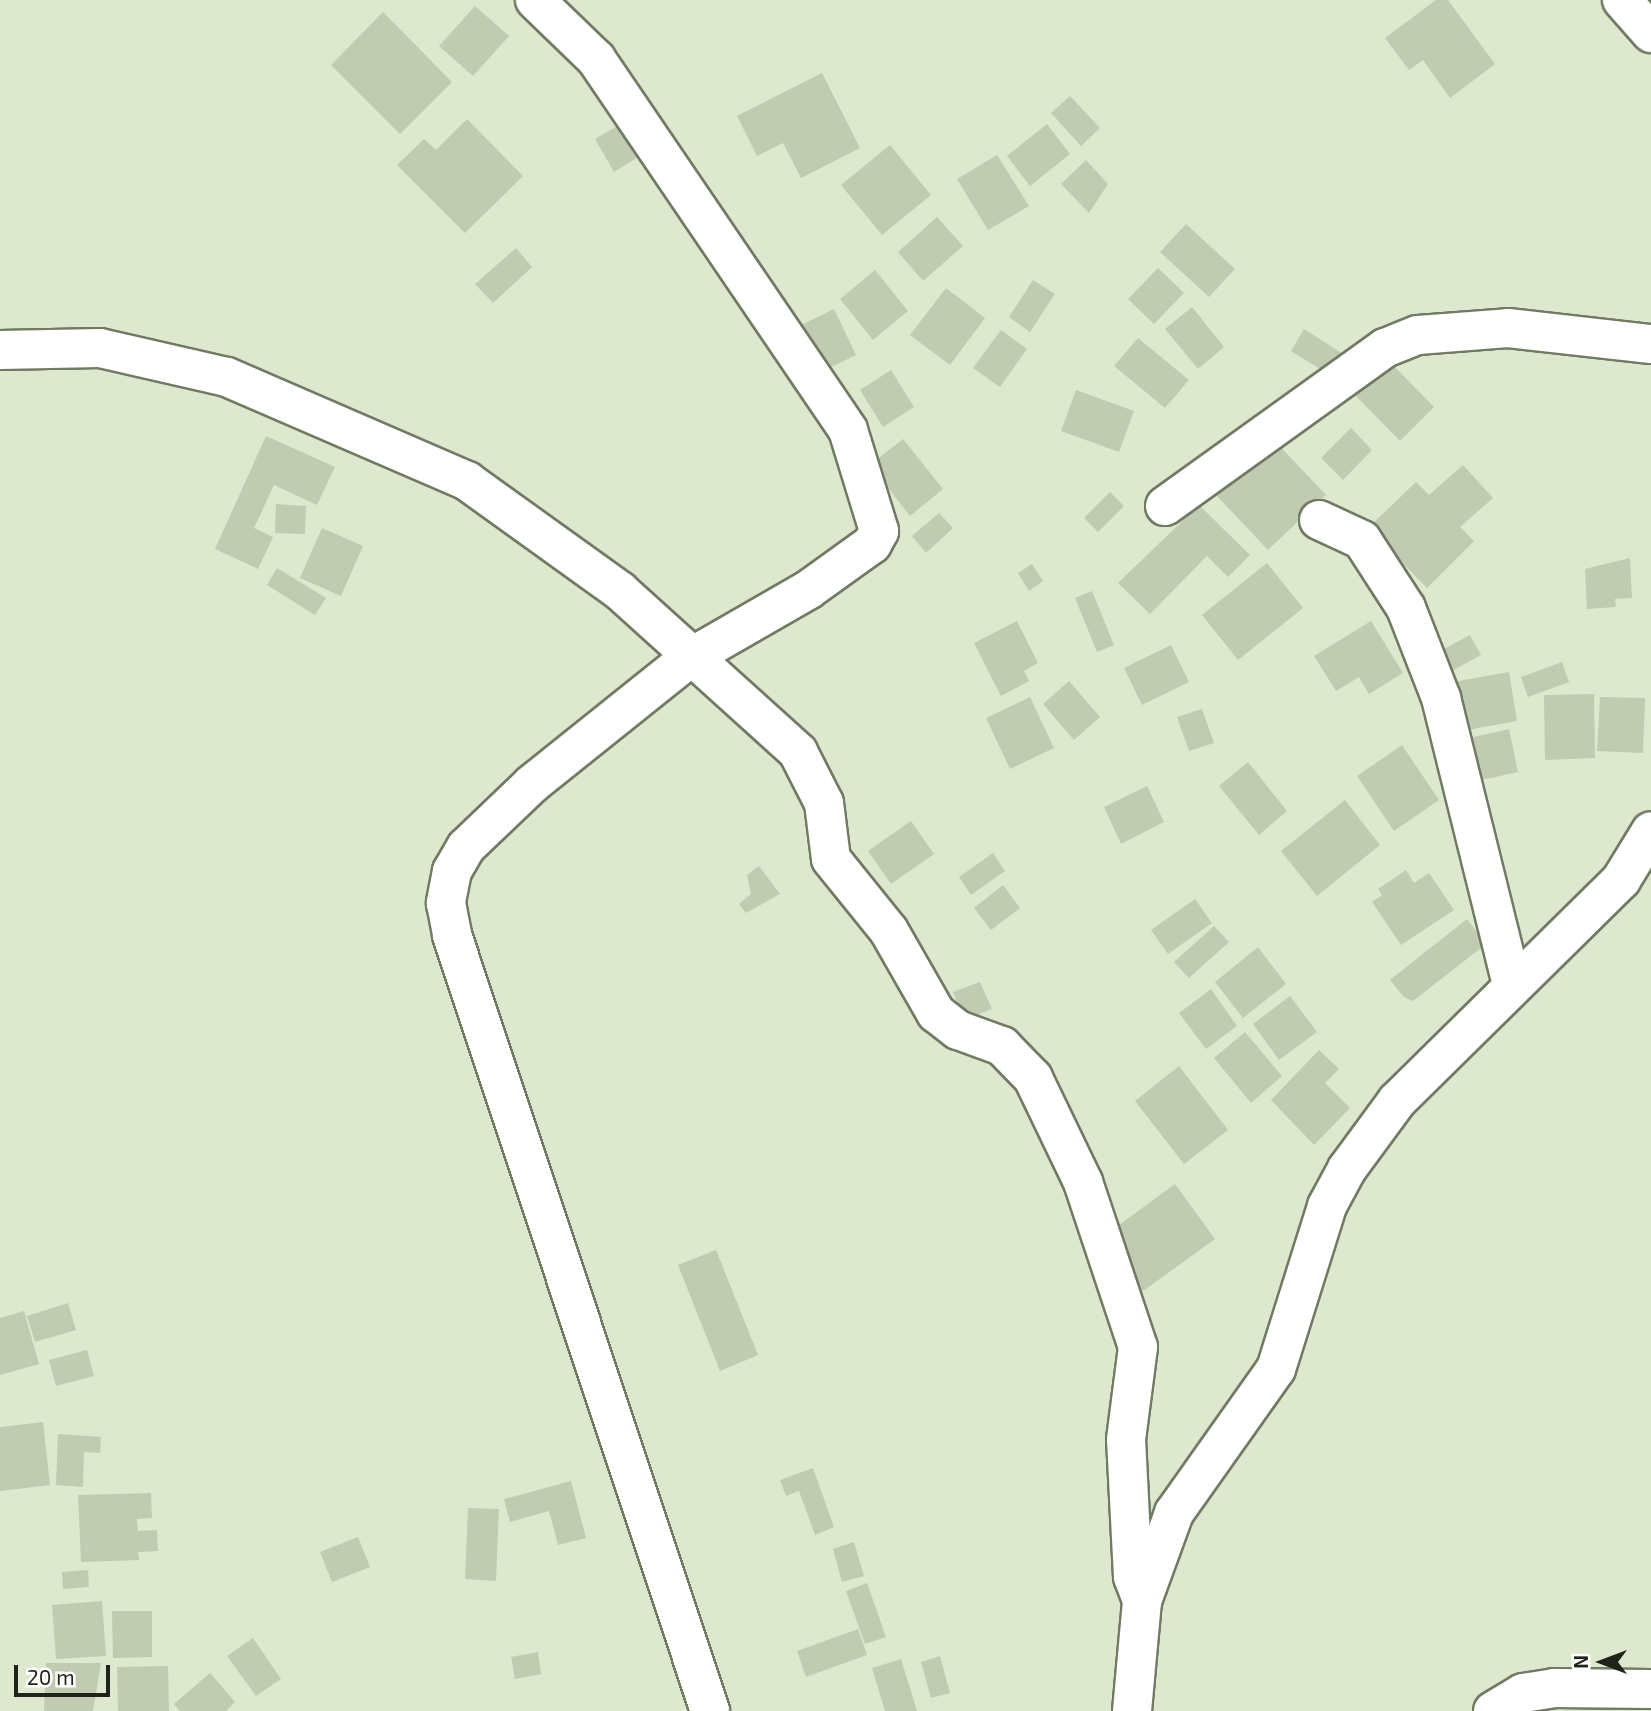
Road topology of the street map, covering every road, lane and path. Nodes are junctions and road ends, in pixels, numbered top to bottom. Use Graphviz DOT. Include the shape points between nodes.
graph roads {
  1 [pos="535,0"];
  2 [pos="1622,0"];
  3 [pos="1651,33"];
  4 [pos="1651,344"];
  5 [pos="0,350"];
  6 [pos="1165,506"];
  7 [pos="1319,520"];
  8 [pos="688,659"];
  9 [pos="1651,831"];
  10 [pos="1512,984"];
  11 [pos="1142,1601"];
  12 [pos="1651,1689"];
  13 [pos="710,1711"];
  14 [pos="1132,1711"];
  15 [pos="1493,1711"];
  1 -- 8 [label="street" via="596,59 848,430 879,531 872,544 808,590"];
  2 -- 3 [label="street"];
  4 -- 6 [label="street" via="1508,328 1418,335 1385,348"];
  5 -- 8 [label="street" via="100,348 227,377 342,422 467,481 620,591"];
  7 -- 10 [label="street" via="1362,540 1406,608 1441,698"];
  8 -- 11 [label="street" via="798,752 824,803 831,859 881,920 936,1013 958,1030 1002,1046 1033,1077 1083,1182 1138,1347 1126,1440 1133,1577"];
  8 -- 13 [label="street" via="484,826 452,870 446,903 452,935"];
  9 -- 10 [label="street" via="1621,880"];
  10 -- 11 [label="street" via="1397,1101 1356,1153 1327,1206 1276,1369 1174,1513"];
  11 -- 14 [label="street"];
  12 -- 15 [label="street" via="1554,1688 1523,1693"];
}
